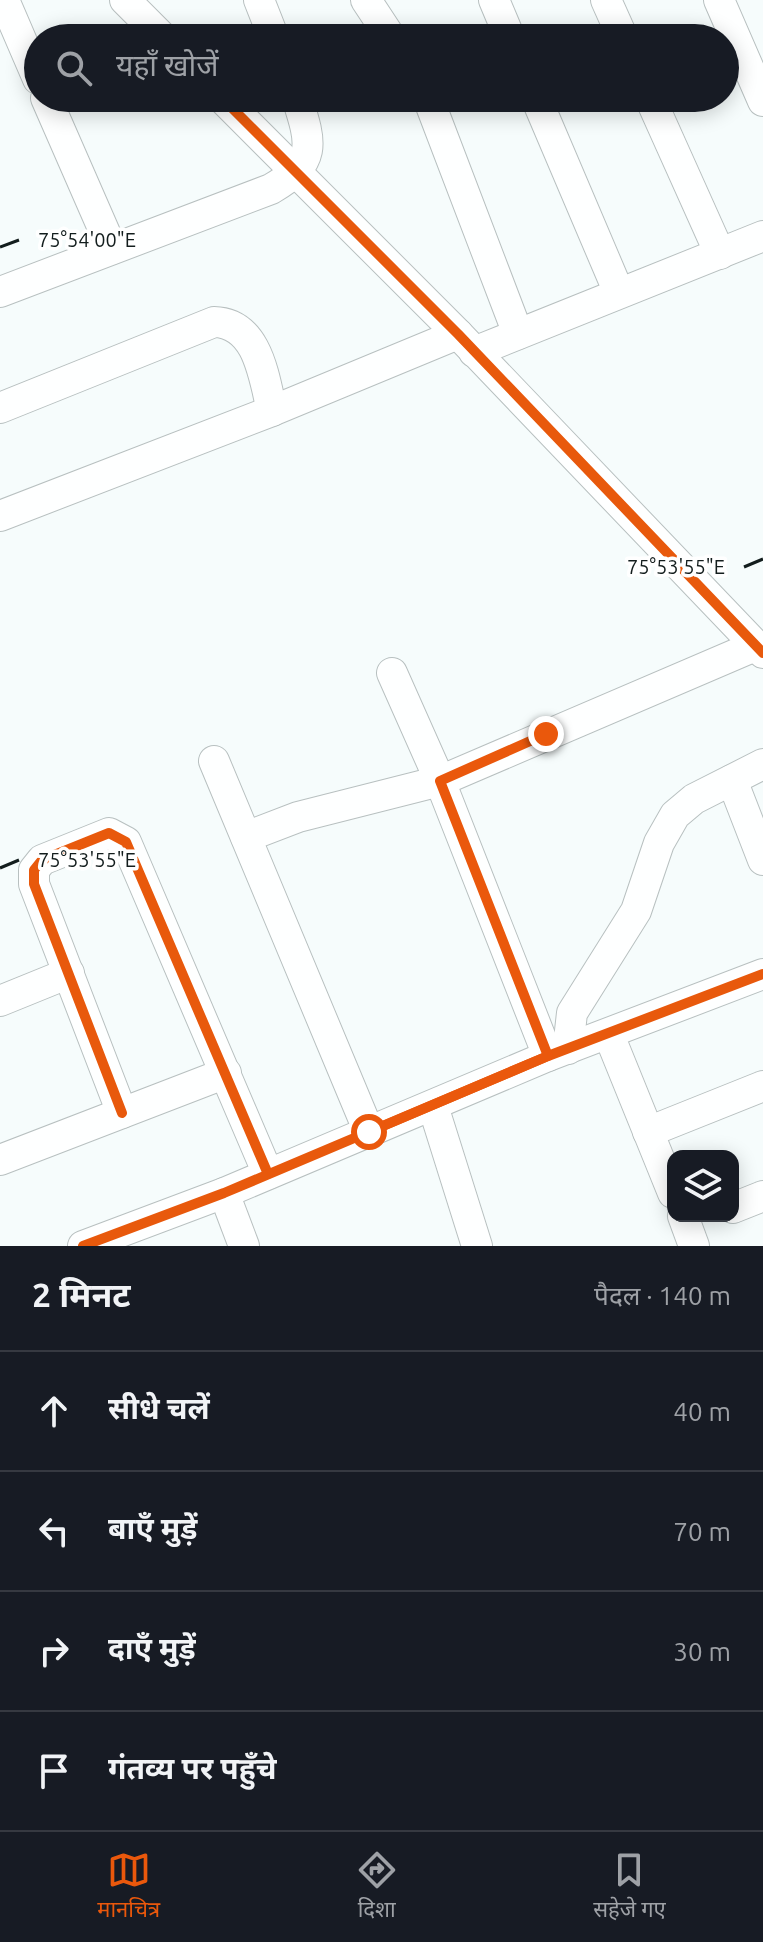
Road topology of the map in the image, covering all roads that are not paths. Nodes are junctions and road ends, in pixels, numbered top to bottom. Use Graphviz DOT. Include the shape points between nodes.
graph roads {
  1 [pos="4,0"];
  2 [pos="125,0"];
  3 [pos="259,0"];
  4 [pos="366,0"];
  5 [pos="494,0"];
  6 [pos="606,0"];
  7 [pos="719,0"];
  8 [pos="149,24"];
  9 [pos="268,24"];
  10 [pos="382,24"];
  11 [pos="504,24"];
  12 [pos="617,24"];
  13 [pos="729,24"];
  14 [pos="24,46"];
  15 [pos="739,46"];
  16 [pos="763,101"];
  17 [pos="52,112"];
  18 [pos="236,112"];
  19 [pos="302,112"];
  20 [pos="433,112"];
  21 [pos="542,112"];
  22 [pos="656,112"];
  23 [pos="297,174"];
  24 [pos="763,236"];
  25 [pos="112,249"];
  26 [pos="720,254"];
  27 [pos="3,282"];
  28 [pos="619,293"];
  29 [pos="518,334"];
  30 [pos="466,343"];
  31 [pos="0,408"];
  32 [pos="272,411"];
  33 [pos="0,516"];
  34 [pos="759,649"];
  35 [pos="392,673"];
  36 [pos="214,761"];
  37 [pos="763,764"];
  38 [pos="732,780"];
  39 [pos="440,781"];
  40 [pos="246,837"];
  41 [pos="763,860"];
  42 [pos="69,973"];
  43 [pos="763,974"];
  44 [pos="0,1001"];
  45 [pos="609,1035"];
  46 [pos="558,1053"];
  47 [pos="226,1073"];
  48 [pos="763,1086"];
  49 [pos="433,1106"];
  50 [pos="122,1113"];
  51 [pos="369,1132"];
  52 [pos="648,1132"];
  53 [pos="0,1160"];
  54 [pos="268,1174"];
  55 [pos="667,1178"];
  56 [pos="224,1193"];
  57 [pos="763,1196"];
  58 [pos="739,1206"];
  59 [pos="97,1244"];
  60 [pos="244,1246"];
  61 [pos="477,1246"];
  1 -- 14 [label="street"];
  2 -- 8 [label="street"];
  3 -- 9 [label="street"];
  4 -- 10 [label="street"];
  5 -- 11 [label="street"];
  6 -- 12 [label="street"];
  7 -- 13 [label="street"];
  15 -- 16 [label="street"];
  17 -- 25 [label="street"];
  18 -- 23 [label="street"];
  19 -- 23 [label="street" via="308,131 306,157"];
  20 -- 29 [label="street"];
  21 -- 28 [label="street"];
  22 -- 26 [label="street"];
  23 -- 25 [label="street" via="271,189"];
  23 -- 30 [label="street"];
  24 -- 26 [label="street"];
  25 -- 27 [label="street"];
  26 -- 28 [label="street"];
  28 -- 29 [label="street"];
  29 -- 30 [label="street"];
  30 -- 32 [label="street"];
  30 -- 34 [label="street"];
  31 -- 32 [label="street" via="214,322 229,323 251,345"];
  32 -- 33 [label="street"];
  34 -- 39 [label="street"];
  35 -- 39 [label="street"];
  36 -- 40 [label="street"];
  37 -- 38 [label="street"];
  38 -- 41 [label="street"];
  38 -- 46 [label="street" via="675,815 659,843 636,911 572,1013"];
  39 -- 40 [label="street" via="298,817"];
  39 -- 46 [label="street"];
  40 -- 51 [label="street"];
  42 -- 44 [label="street"];
  42 -- 47 [label="street" via="34,884 34,870 42,860 96,836 118,835 126,842"];
  42 -- 50 [label="street"];
  43 -- 45 [label="street"];
  45 -- 46 [label="street"];
  45 -- 52 [label="street"];
  46 -- 49 [label="street"];
  47 -- 50 [label="street"];
  47 -- 54 [label="street"];
  48 -- 52 [label="street"];
  49 -- 51 [label="street"];
  49 -- 61 [label="street"];
  50 -- 53 [label="street"];
  51 -- 54 [label="street"];
  52 -- 55 [label="street"];
  54 -- 56 [label="street"];
  56 -- 59 [label="street"];
  56 -- 60 [label="street"];
  57 -- 58 [label="street"];
}
